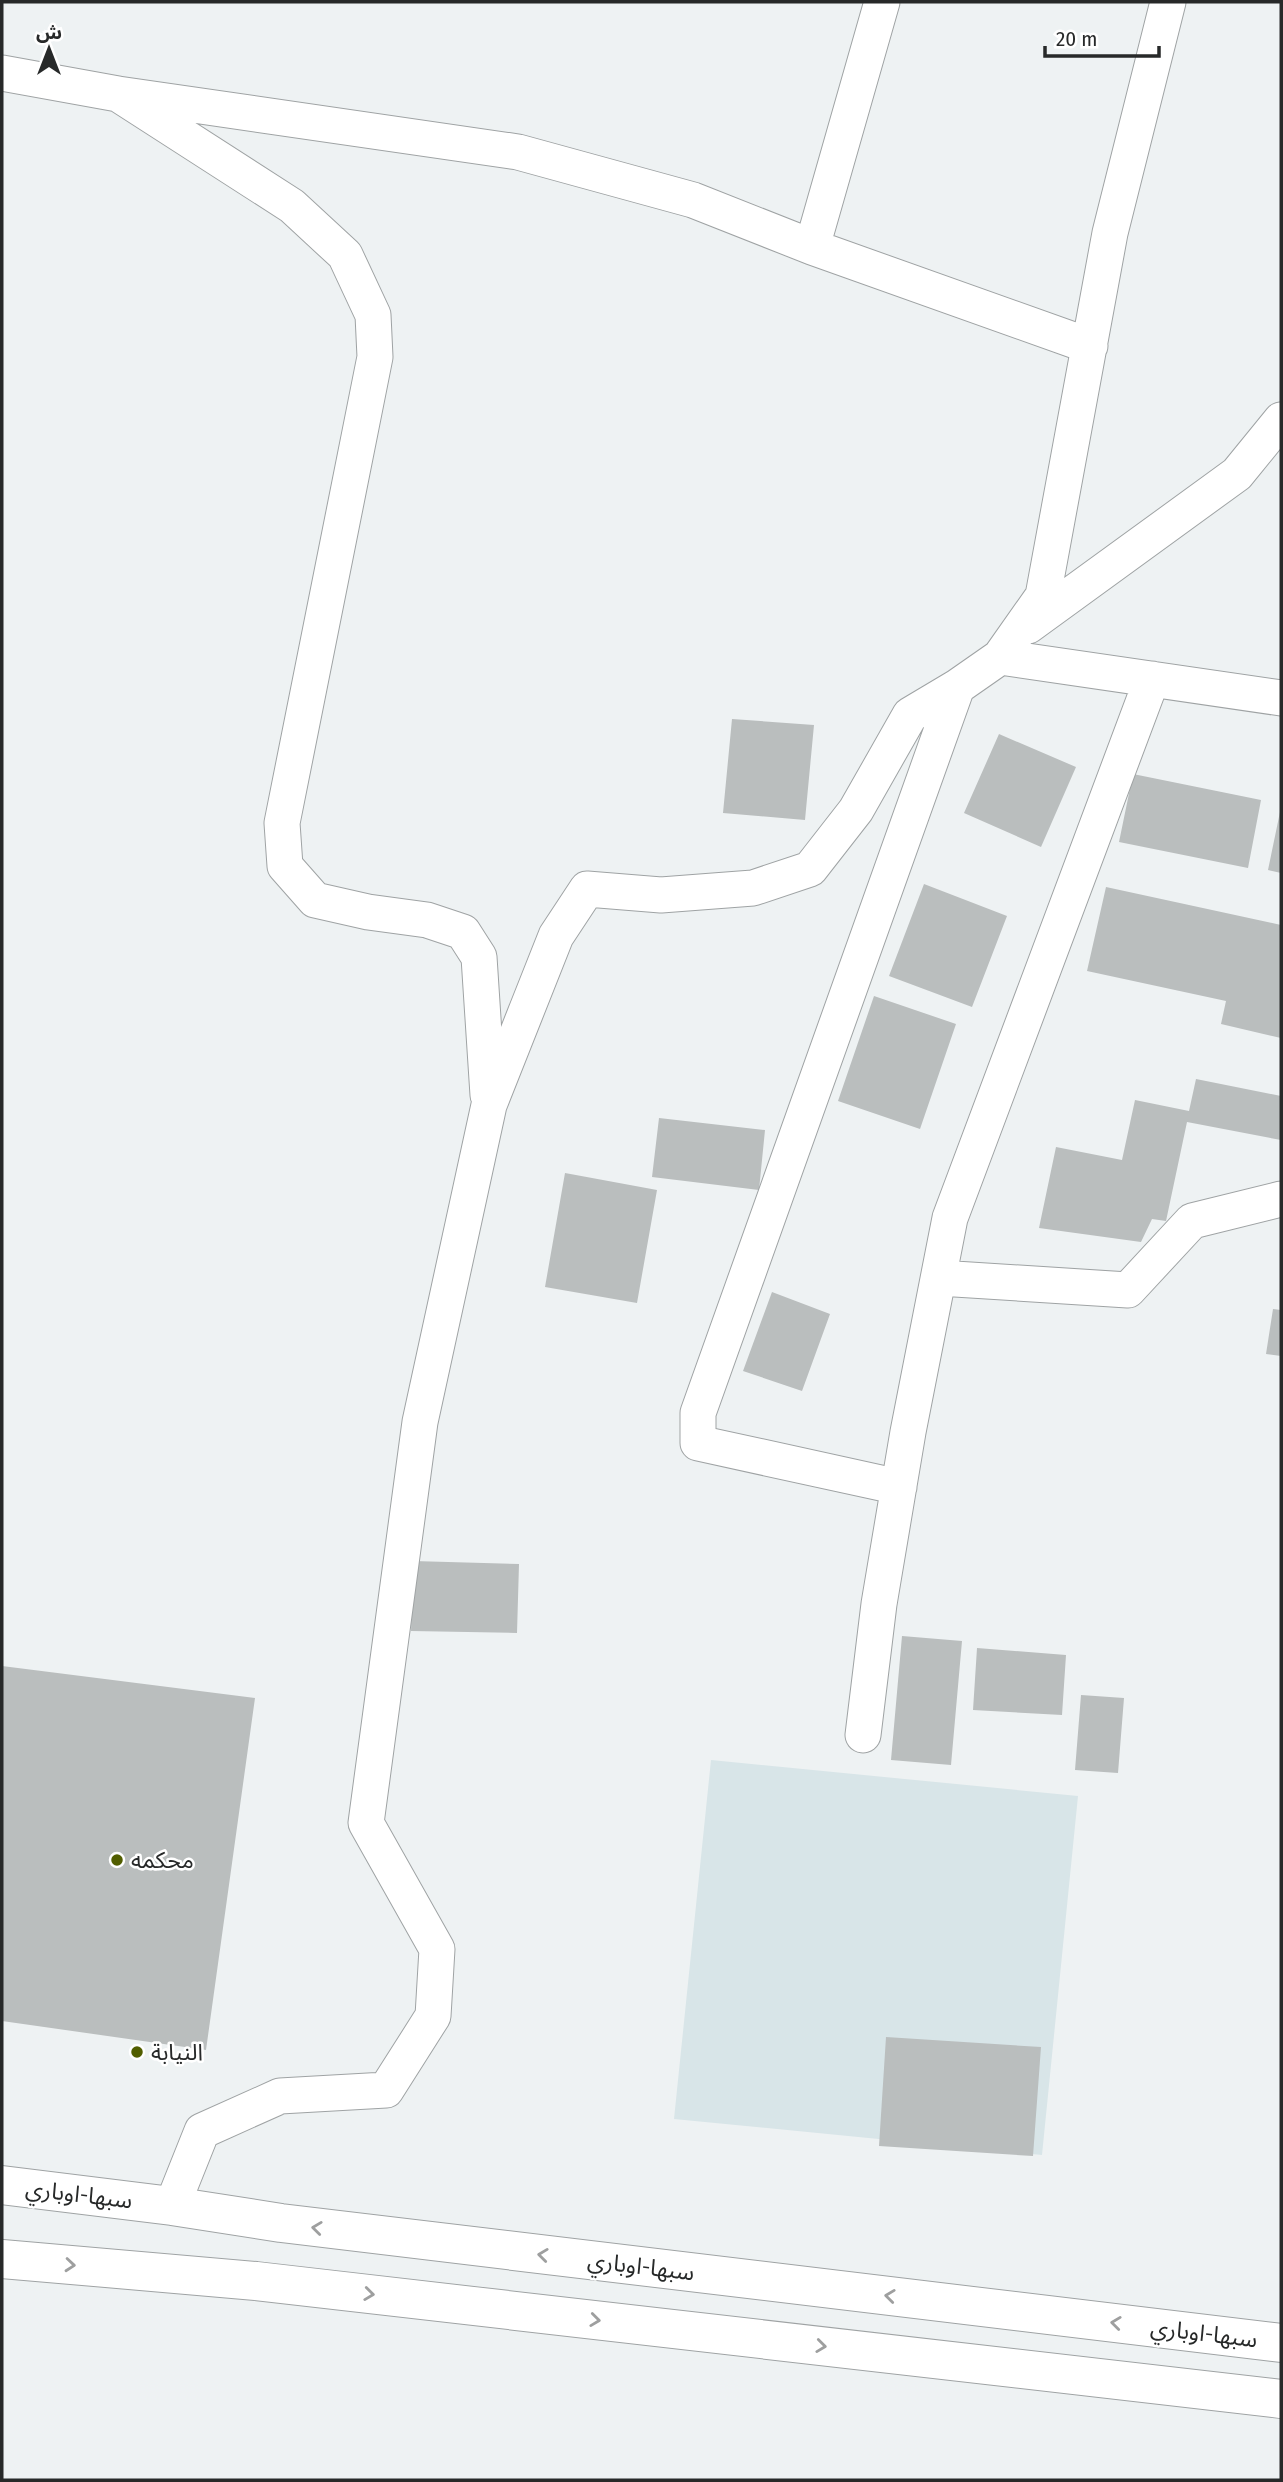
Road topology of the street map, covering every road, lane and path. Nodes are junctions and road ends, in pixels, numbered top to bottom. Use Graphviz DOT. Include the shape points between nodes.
graph roads {
  1 [pos="882,2"];
  2 [pos="1168,2"];
  3 [pos="2,73"];
  4 [pos="118,94"];
  5 [pos="813,247"];
  6 [pos="1090,346"];
  7 [pos="1281,420"];
  8 [pos="1009,645"];
  9 [pos="1152,679"];
  10 [pos="957,687"];
  11 [pos="1281,698"];
  12 [pos="489,1105"];
  13 [pos="1281,1199"];
  14 [pos="939,1278"];
  15 [pos="899,1487"];
  16 [pos="863,1735"];
  17 [pos="2,2185"];
  18 [pos="172,2206"];
  19 [pos="2,2259"];
  20 [pos="1281,2343"];
  21 [pos="1281,2399"];
  1 -- 5 [label="street"];
  2 -- 6 [label="street" via="1110,233"];
  3 -- 4 [label="street"];
  4 -- 5 [label="street" via="518,152 693,200"];
  4 -- 12 [label="street" via="292,205 345,255 373,316 374,356 282,823 285,866 315,901 427,920 463,932 479,957"];
  5 -- 6 [label="street"];
  6 -- 8 [label="street" via="1043,596"];
  7 -- 8 [label="street" via="1237,474"];
  8 -- 9 [label="street"];
  8 -- 10 [label="street"];
  9 -- 11 [label="street"];
  9 -- 14 [label="street" via="950,1218"];
  10 -- 12 [label="street" via="910,715 856,810 810,869 753,888 661,895 587,889 556,936"];
  10 -- 15 [label="street" via="698,1413 698,1443"];
  12 -- 18 [label="street" via="420,1422 366,1824 437,1949 433,2016 386,2090 280,2096 202,2131"];
  13 -- 14 [label="street" via="1192,1221 1128,1290"];
  14 -- 15 [label="street"];
  15 -- 16 [label="street"];
  17 -- 18 [label="highway, سبها-اوباري"];
  20 -- 18 [label="highway, سبها-اوباري, one-way" via="295,2225"];
  19 -- 21 [label="highway, one-way" via="256,2281"];
}
